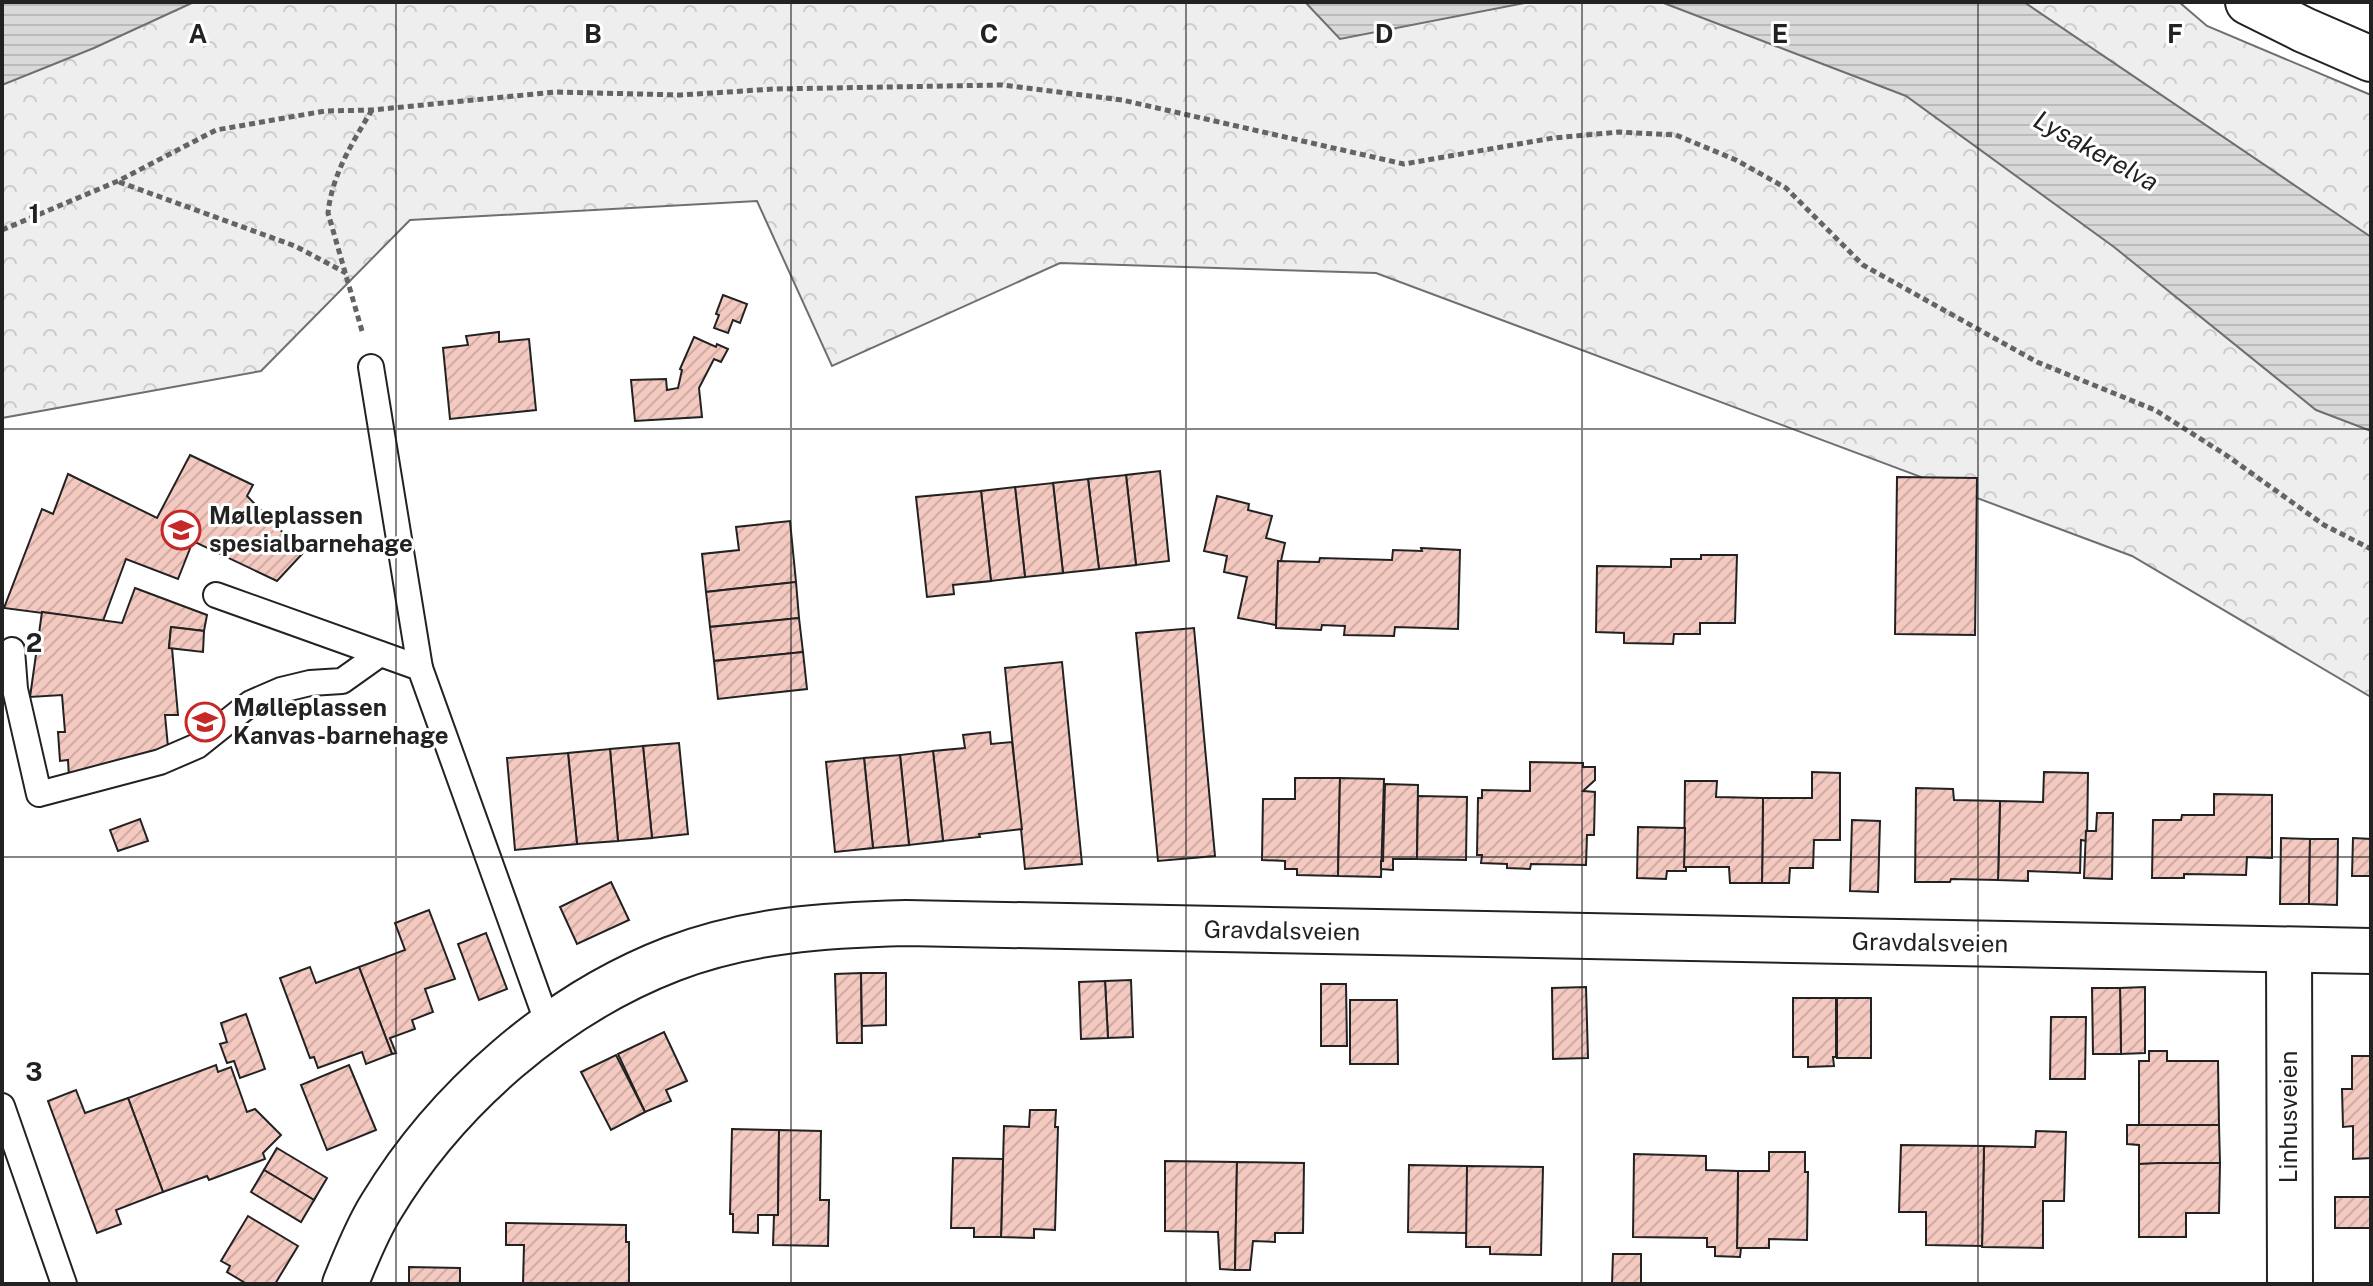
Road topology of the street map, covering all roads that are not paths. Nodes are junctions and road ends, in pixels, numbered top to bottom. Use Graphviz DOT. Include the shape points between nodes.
graph roads {
  1 [pos="2248,2"];
  2 [pos="2371,59"];
  3 [pos="371,367"];
  4 [pos="216,595"];
  5 [pos="12,650"];
  6 [pos="380,654"];
  7 [pos="420,668"];
  8 [pos="2289,950"];
  9 [pos="2371,951"];
  10 [pos="549,1027"];
  11 [pos="2,1106"];
  12 [pos="64,1284"];
  13 [pos="345,1284"];
  14 [pos="2290,1284"];
  1 -- 2 [label="street"];
  3 -- 7 [label="lane"];
  4 -- 6 [label="lane"];
  5 -- 6 [label="lane" via="15,689 39,794 160,762 197,746 251,703 281,690 342,681"];
  6 -- 7 [label="lane"];
  7 -- 10 [label="lane"];
  8 -- 9 [label="street, Gravdalsveien"];
  8 -- 10 [label="street, Gravdalsveien" via="839,924 781,930 674,958 619,982"];
  8 -- 14 [label="street, Linhusveien"];
  10 -- 13 [label="street, Gravdalsveien" via="460,1102 415,1157 380,1208"];
  11 -- 12 [label="lane"];
}
